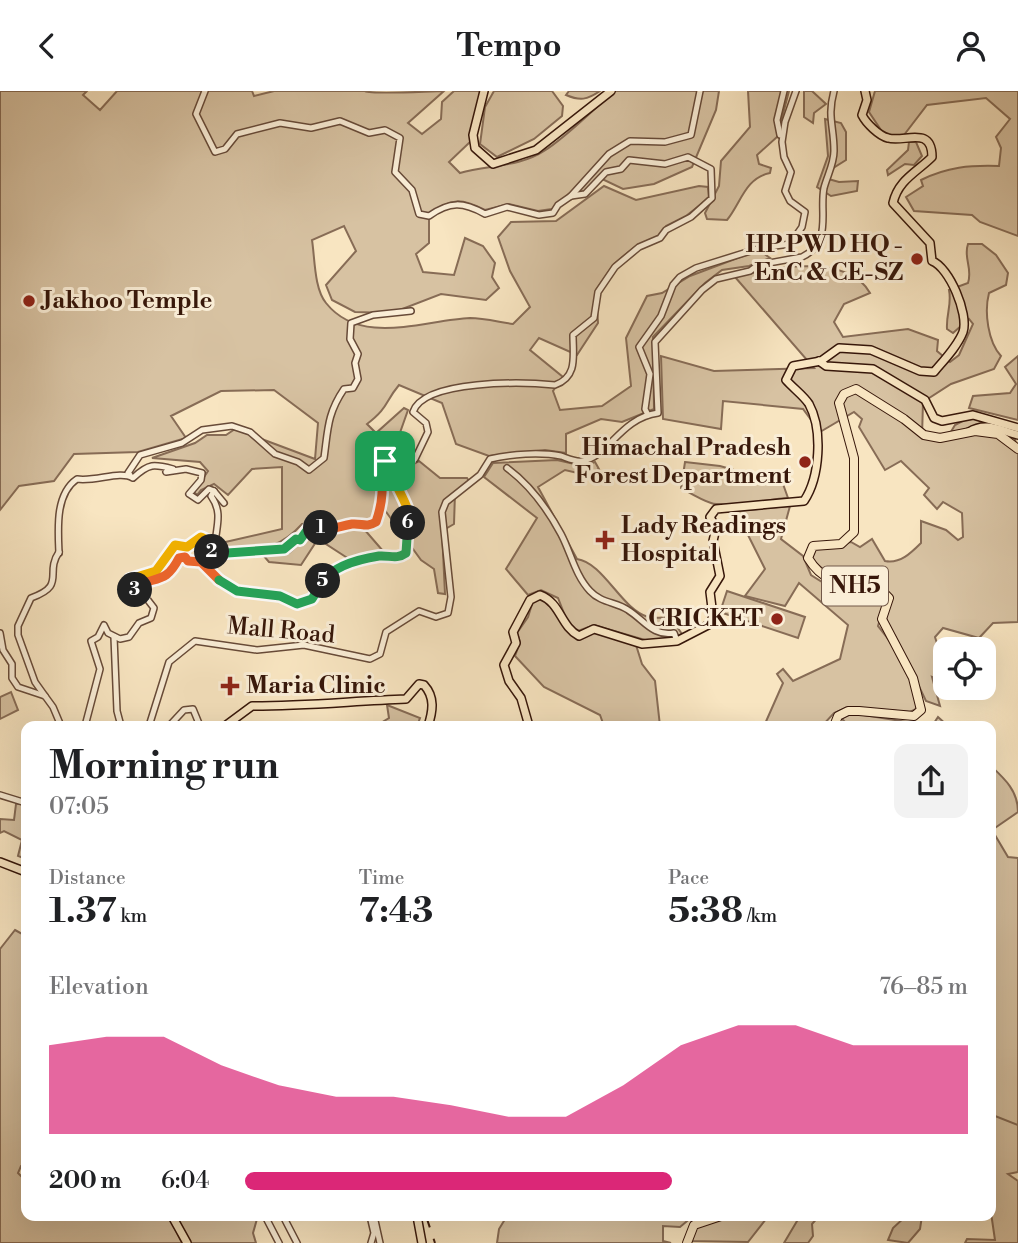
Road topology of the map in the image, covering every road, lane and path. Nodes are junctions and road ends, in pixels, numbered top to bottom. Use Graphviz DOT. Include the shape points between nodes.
graph roads {
  1 [pos="205,91"];
  2 [pos="484,91"];
  3 [pos="611,91"];
  4 [pos="700,91"];
  5 [pos="784,91"];
  6 [pos="796,91"];
  7 [pos="834,91"];
  8 [pos="865,91"];
  9 [pos="782,142"];
  10 [pos="571,196"];
  11 [pos="411,311"];
  12 [pos="819,361"];
  13 [pos="648,415"];
  14 [pos="1018,428"];
  15 [pos="969,432"];
  16 [pos="1018,435"];
  17 [pos="1018,449"];
  18 [pos="409,460"];
  19 [pos="507,468"];
  20 [pos="130,475"];
  21 [pos="213,493"];
  22 [pos="205,501"];
  23 [pos="224,503"];
  24 [pos="222,554"];
  25 [pos="144,595"];
  26 [pos="0,633"];
  27 [pos="114,637"];
  28 [pos="677,641"];
  29 [pos="45,696"];
  30 [pos="59,721"];
  31 [pos="86,721"];
  32 [pos="120,721"];
  33 [pos="151,721"];
  34 [pos="174,721"];
  35 [pos="198,721"];
  36 [pos="232,721"];
  37 [pos="430,721"];
  38 [pos="528,721"];
  39 [pos="836,721"];
  40 [pos="0,795"];
  41 [pos="21,801"];
  42 [pos="0,862"];
  43 [pos="21,869"];
  44 [pos="175,1221"];
  45 [pos="268,1221"];
  46 [pos="286,1221"];
  47 [pos="373,1221"];
  48 [pos="373,1221"];
  49 [pos="417,1221"];
  50 [pos="706,1221"];
  51 [pos="187,1243"];
  52 [pos="279,1243"];
  53 [pos="297,1243"];
  54 [pos="371,1243"];
  55 [pos="380,1243"];
  56 [pos="422,1243"];
  57 [pos="687,1243"];
  1 -- 10 [label="street" via="196,114 215,152 225,149 237,134 280,123 311,128 340,121 369,133 385,130 400,138 395,172 412,190 419,214 429,216 456,203 485,214 508,207 539,215 553,213"];
  2 -- 3 [label="main road" via="472,135 475,148 493,164 536,150"];
  4 -- 10 [label="street" via="691,135 664,142 630,141 609,154"];
  5 -- 9 [label="street" via="777,120"];
  6 -- 9 [label="street"];
  7 -- 13 [label="street" via="828,112 834,154 824,188 826,219 815,246 802,257 723,276 702,289 655,342 660,410"];
  8 -- 12 [label="main road" via="865,121 888,139 916,137 932,148 932,157 912,172 893,202 930,243 932,261 945,268 958,297 963,331 934,372 920,371 871,350 839,348"];
  9 -- 13 [label="street" via="791,172 785,191 805,212 802,227 790,244 760,248 696,268 673,285 661,316 639,347 650,374"];
  10 -- 18 [label="street" via="585,194 606,172 621,169 629,160 664,164 688,157 711,169 712,198 615,267 598,292 594,318 573,335 572,371 565,381 555,386 451,388 430,394 416,403 413,412 426,423 428,432 415,459"];
  11 -- 20 [label="street" via="373,315 351,323 358,379 337,398 324,436 324,458 315,467 309,470 275,454 250,432 232,426 202,430 182,443 140,455"];
  12 -- 14 [label="main road" via="826,366 873,369 925,400 934,418 942,421 973,415"];
  12 -- 28 [label="main road" via="793,366 786,375 814,416 813,488 804,501 716,509 710,517 716,528 713,541 720,576 710,592 710,624"];
  13 -- 33 [label="street, Mall Road" via="624,427 598,454 581,461 544,454 490,459 480,475 446,502 442,512 451,597 444,615 419,611 405,618 386,632 380,654 370,659 304,645 257,650 195,641 169,662"];
  15 -- 16 [label="main road" via="986,426"];
  15 -- 17 [label="highway, NH5" via="998,434"];
  15 -- 39 [label="highway, NH5" via="940,438 924,435 856,389 844,394 839,403 854,458 854,532 841,544 813,546 808,558 836,583 874,587 889,598 882,619 913,678 921,710 914,716 848,711"];
  18 -- 24 [label="street" via="379,464 382,503 376,522 368,527 352,524 338,530 310,526 300,540 284,549"];
  18 -- 25 [label="street" via="391,471 411,517 406,527 408,549 402,556 342,564 326,576 307,603 237,591 220,583 201,562 185,557 179,558 167,576 140,584"];
  19 -- 28 [label="street" via="528,484 562,534 575,569 591,592 627,609 651,629 664,635 674,633"];
  20 -- 21 [label="street" via="133,478 150,463 173,469 166,472 200,471 203,475 189,493 198,501 209,489"];
  20 -- 29 [label="street" via="94,482 77,479 67,487 59,512 60,550 54,582 44,594 30,598 18,626 34,682"];
  21 -- 22 [label="street"];
  21 -- 23 [label="street"];
  21 -- 24 [label="street" via="219,513 215,548"];
  24 -- 25 [label="street" via="213,554 201,537 187,547 175,545 156,571 130,579 131,588"];
  25 -- 27 [label="street" via="154,608 151,618 139,623 129,637"];
  26 -- 29 [label="street" via="18,687"];
  27 -- 31 [label="street" via="104,625 91,641 100,669"];
  27 -- 32 [label="street"];
  28 -- 38 [label="main road" via="642,644 594,629 579,636 568,631 550,599 540,594 530,600 513,632 516,643 504,665"];
  29 -- 30 [label="street"];
  34 -- 35 [label="street" via="184,710 193,709"];
  36 -- 37 [label="main road" via="252,706 406,699 424,684 432,695"];
  40 -- 41 [label="street"];
  42 -- 43 [label="main road"];
  44 -- 51 [label="main road"];
  45 -- 52 [label="street"];
  46 -- 53 [label="street"];
  47 -- 54 [label="street"];
  48 -- 55 [label="street"];
  49 -- 56 [label="main road"];
  50 -- 57 [label="highway" via="694,1225"];
}
